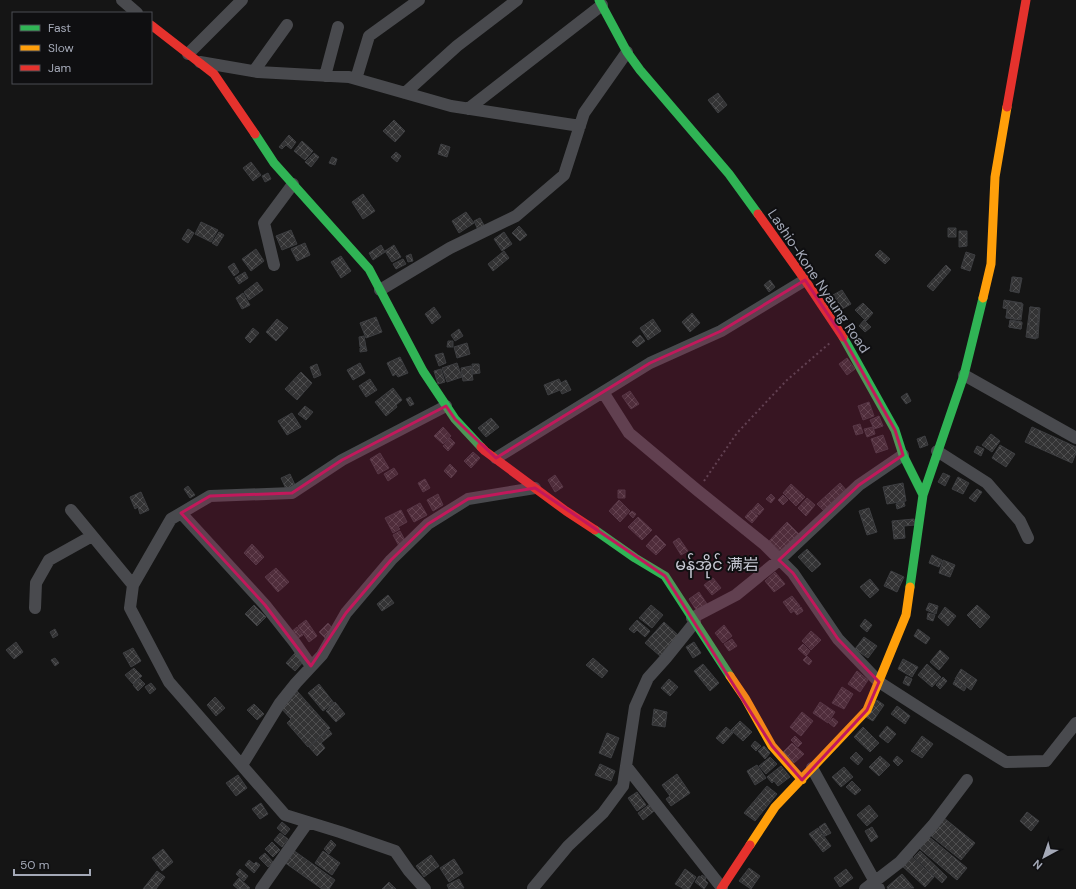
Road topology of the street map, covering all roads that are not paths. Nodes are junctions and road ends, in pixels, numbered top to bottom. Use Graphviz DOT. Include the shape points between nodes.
graph roads {
  1 [pos="122,0"];
  2 [pos="242,0"];
  3 [pos="419,0"];
  4 [pos="517,0"];
  5 [pos="1026,0"];
  6 [pos="600,2"];
  7 [pos="136,12"];
  8 [pos="287,25"];
  9 [pos="152,26"];
  10 [pos="338,27"];
  11 [pos="626,52"];
  12 [pos="188,54"];
  13 [pos="199,62"];
  14 [pos="254,71"];
  15 [pos="324,76"];
  16 [pos="356,79"];
  17 [pos="405,93"];
  18 [pos="468,109"];
  19 [pos="580,126"];
  20 [pos="294,184"];
  21 [pos="274,265"];
  22 [pos="805,280"];
  23 [pos="380,290"];
  24 [pos="964,375"];
  25 [pos="603,392"];
  26 [pos="446,406"];
  27 [pos="1076,438"];
  28 [pos="937,451"];
  29 [pos="903,455"];
  30 [pos="496,458"];
  31 [pos="535,488"];
  32 [pos="922,494"];
  33 [pos="71,510"];
  34 [pos="181,513"];
  35 [pos="92,536"];
  36 [pos="1028,538"];
  37 [pos="779,560"];
  38 [pos="133,585"];
  39 [pos="36,608"];
  40 [pos="694,620"];
  41 [pos="311,666"];
  42 [pos="879,682"];
  43 [pos="1076,723"];
  44 [pos="242,765"];
  45 [pos="626,766"];
  46 [pos="812,768"];
  47 [pos="802,780"];
  48 [pos="967,780"];
  49 [pos="308,822"];
  50 [pos="877,885"];
  51 [pos="534,888"];
  52 [pos="261,889"];
  53 [pos="425,889"];
  54 [pos="721,889"];
  55 [pos="865,889"];
  1 -- 7 [label="street"];
  2 -- 12 [label="street"];
  3 -- 16 [label="street" via="369,36"];
  4 -- 17 [label="street" via="456,46"];
  5 -- 24 [label="street" via="994,177 991,264"];
  6 -- 11 [label="street, Lashio-Kone Nyaung Road"];
  6 -- 18 [label="street"];
  8 -- 14 [label="street"];
  9 -- 12 [label="street"];
  10 -- 15 [label="street"];
  11 -- 19 [label="street" via="584,113"];
  11 -- 22 [label="street, Lashio-Kone Nyaung Road" via="729,174"];
  12 -- 13 [label="street"];
  13 -- 14 [label="street"];
  13 -- 20 [label="street" via="214,74 274,163"];
  14 -- 15 [label="street"];
  15 -- 16 [label="street"];
  16 -- 17 [label="street"];
  17 -- 18 [label="street"];
  18 -- 19 [label="street"];
  19 -- 23 [label="street" via="564,175 516,216 450,248"];
  20 -- 21 [label="street" via="264,223"];
  20 -- 23 [label="street" via="369,269"];
  22 -- 25 [label="street" via="721,331 650,363"];
  22 -- 29 [label="street, Lashio-Kone Nyaung Road" via="841,334 895,430"];
  23 -- 26 [label="street" via="423,371"];
  24 -- 27 [label="street"];
  24 -- 28 [label="street"];
  25 -- 30 [label="street"];
  25 -- 37 [label="street" via="629,433 764,544"];
  26 -- 30 [label="street" via="485,451"];
  26 -- 34 [label="street" via="342,460 292,493 210,496"];
  28 -- 32 [label="street"];
  28 -- 36 [label="street" via="987,483 1020,521"];
  29 -- 32 [label="street, Lashio-Kone Nyaung Road"];
  29 -- 37 [label="street" via="859,485"];
  30 -- 31 [label="street"];
  31 -- 40 [label="street" via="665,576"];
  31 -- 41 [label="street" via="468,499 428,524 391,560 346,613 322,654"];
  32 -- 42 [label="street" via="906,615"];
  33 -- 35 [label="street"];
  34 -- 38 [label="street" via="171,519"];
  34 -- 41 [label="street" via="265,605"];
  35 -- 38 [label="street"];
  35 -- 39 [label="street" via="49,560 36,583"];
  37 -- 40 [label="street" via="736,595"];
  37 -- 42 [label="street" via="793,573 838,639"];
  38 -- 44 [label="street" via="130,608 169,682"];
  40 -- 45 [label="street" via="648,678 634,707"];
  40 -- 47 [label="street" via="745,698 772,746"];
  41 -- 44 [label="street" via="280,703"];
  42 -- 43 [label="street" via="1006,762 1046,761"];
  42 -- 46 [label="street" via="867,710"];
  44 -- 49 [label="street" via="286,815"];
  45 -- 51 [label="street" via="623,786 603,813 568,846"];
  45 -- 54 [label="street"];
  46 -- 47 [label="street"];
  46 -- 50 [label="street"];
  47 -- 54 [label="street" via="775,807"];
  48 -- 50 [label="street" via="933,825"];
  49 -- 52 [label="street"];
  49 -- 53 [label="street" via="395,851"];
  50 -- 55 [label="street"];
}
